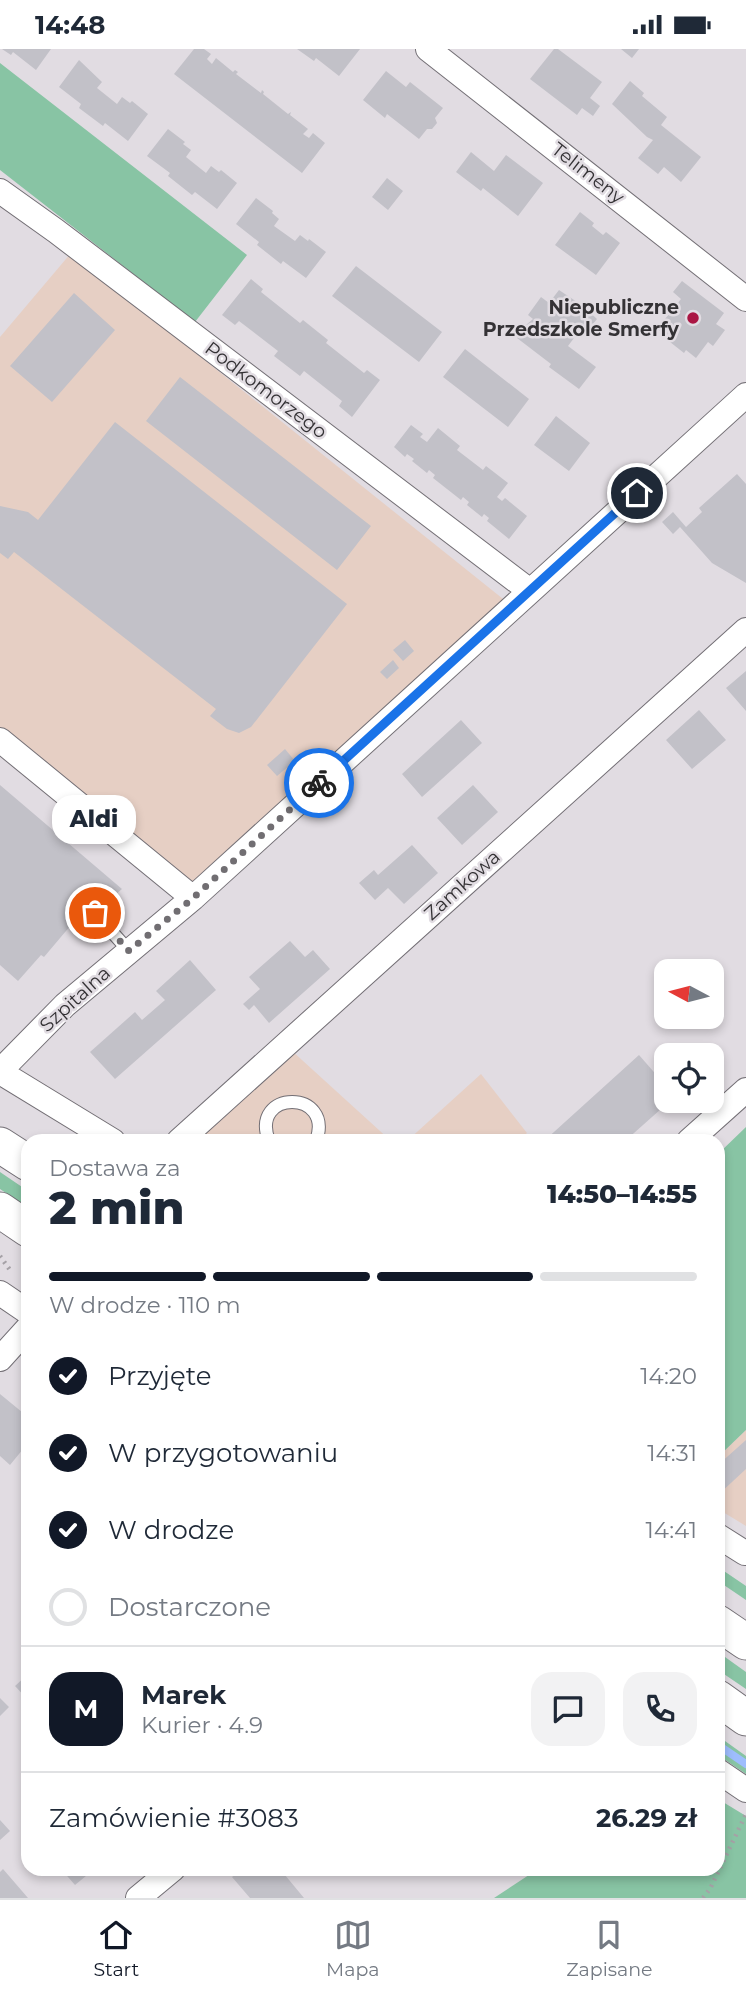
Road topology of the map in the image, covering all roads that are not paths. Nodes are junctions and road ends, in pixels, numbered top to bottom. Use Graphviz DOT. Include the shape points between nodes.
graph roads {
  1 [pos="428,49"];
  2 [pos="0,191"];
  3 [pos="746,299"];
  4 [pos="746,395"];
  5 [pos="530,591"];
  6 [pos="746,629"];
  7 [pos="0,740"];
  8 [pos="193,898"];
  9 [pos="95,913"];
  10 [pos="129,951"];
  11 [pos="0,1071"];
  12 [pos="746,1090"];
  13 [pos="102,1134"];
  14 [pos="187,1134"];
  15 [pos="265,1134"];
  16 [pos="317,1134"];
  17 [pos="696,1134"];
  18 [pos="0,1145"];
  19 [pos="21,1158"];
  20 [pos="0,1210"];
  21 [pos="21,1224"];
  22 [pos="0,1293"];
  23 [pos="21,1306"];
  24 [pos="21,1336"];
  25 [pos="0,1359"];
  26 [pos="725,1540"];
  27 [pos="746,1553"];
  28 [pos="725,1628"];
  29 [pos="746,1642"];
  30 [pos="725,1703"];
  31 [pos="746,1718"];
  32 [pos="725,1776"];
  33 [pos="746,1790"];
  34 [pos="165,1876"];
  35 [pos="138,1898"];
  1 -- 3 [label="street, Telimeny"];
  2 -- 5 [label="street, Podkomorzego"];
  4 -- 5 [label="street, Szpitalna"];
  5 -- 8 [label="street, Szpitalna"];
  6 -- 14 [label="street, Zamkowa"];
  7 -- 8 [label="street"];
  8 -- 10 [label="street, Szpitalna"];
  9 -- 10 [label="lane"];
  10 -- 11 [label="street, Szpitalna"];
  11 -- 13 [label="street"];
  12 -- 17 [label="street"];
  15 -- 16 [label="lane" via="266,1122 276,1106 294,1101 316,1115"];
  18 -- 19 [label="main road"];
  20 -- 21 [label="main road"];
  22 -- 23 [label="street"];
  24 -- 25 [label="street"];
  26 -- 27 [label="street"];
  28 -- 29 [label="main road"];
  30 -- 31 [label="main road"];
  32 -- 33 [label="street"];
  34 -- 35 [label="street"];
}
